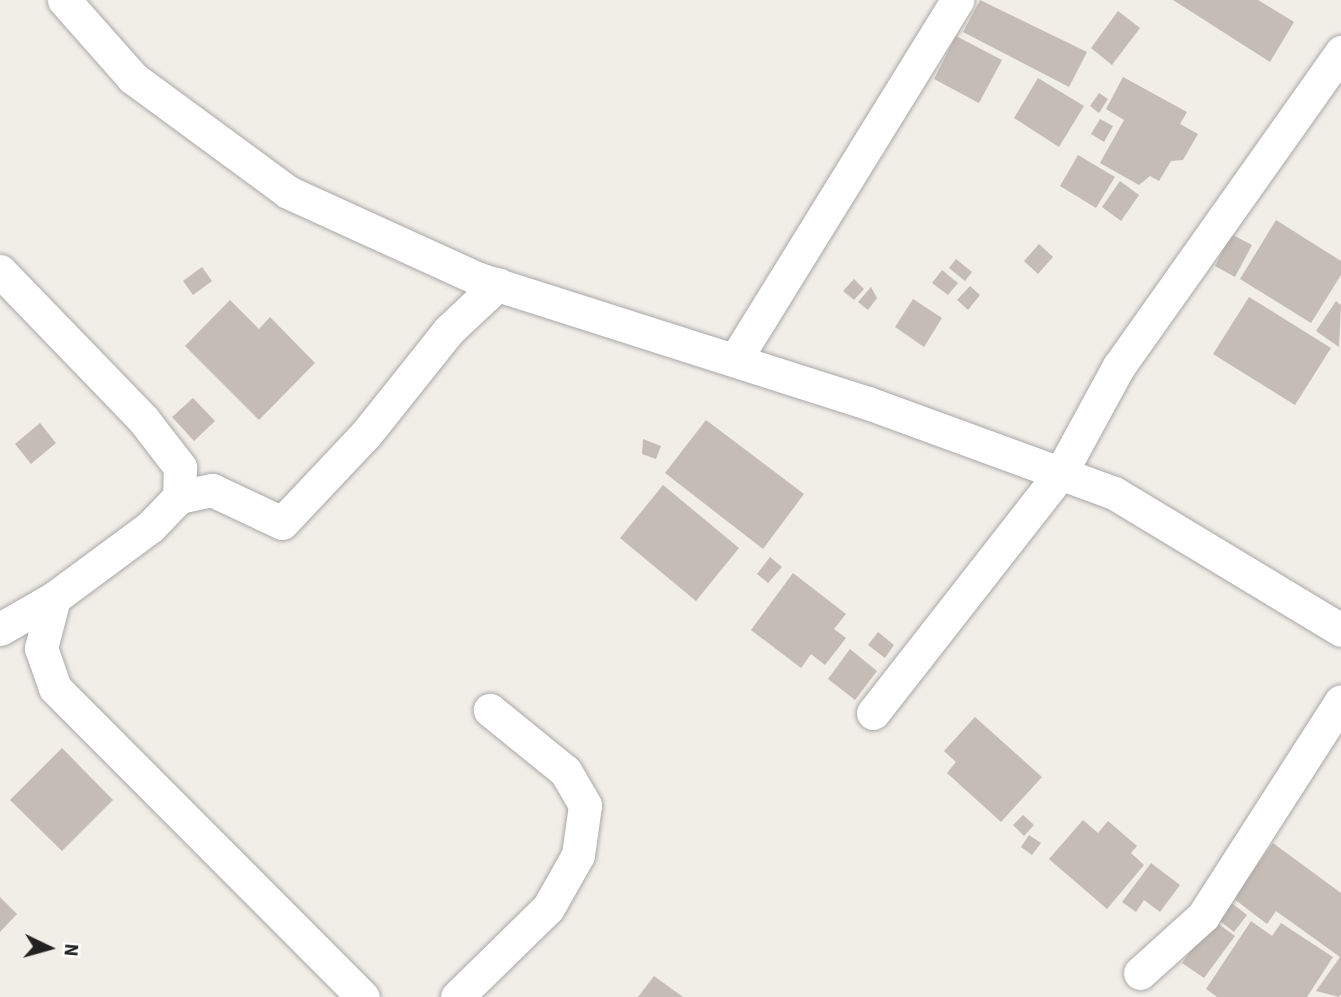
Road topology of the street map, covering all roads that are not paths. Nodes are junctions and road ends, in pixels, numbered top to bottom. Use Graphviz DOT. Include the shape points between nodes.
graph roads {
  1 [pos="64,0"];
  2 [pos="957,0"];
  3 [pos="1341,52"];
  4 [pos="0,271"];
  5 [pos="498,284"];
  6 [pos="735,360"];
  7 [pos="1060,474"];
  8 [pos="179,497"];
  9 [pos="54,598"];
  10 [pos="0,629"];
  11 [pos="1341,630"];
  12 [pos="1341,701"];
  13 [pos="490,710"];
  14 [pos="873,713"];
  15 [pos="1140,973"];
  16 [pos="363,997"];
  17 [pos="457,997"];
  1 -- 5 [label="street" via="133,78 288,192"];
  2 -- 6 [label="street"];
  3 -- 7 [label="street" via="1119,366"];
  4 -- 8 [label="street" via="143,419 180,467"];
  5 -- 6 [label="street"];
  5 -- 8 [label="street" via="449,330 366,434 282,523 212,491"];
  6 -- 7 [label="street"];
  7 -- 11 [label="street" via="1114,493"];
  7 -- 14 [label="street"];
  8 -- 9 [label="street" via="150,527"];
  9 -- 10 [label="street"];
  9 -- 16 [label="street" via="41,648 55,688"];
  12 -- 15 [label="street" via="1203,916"];
  13 -- 17 [label="street" via="565,771 584,806 579,855 548,908"];
}
